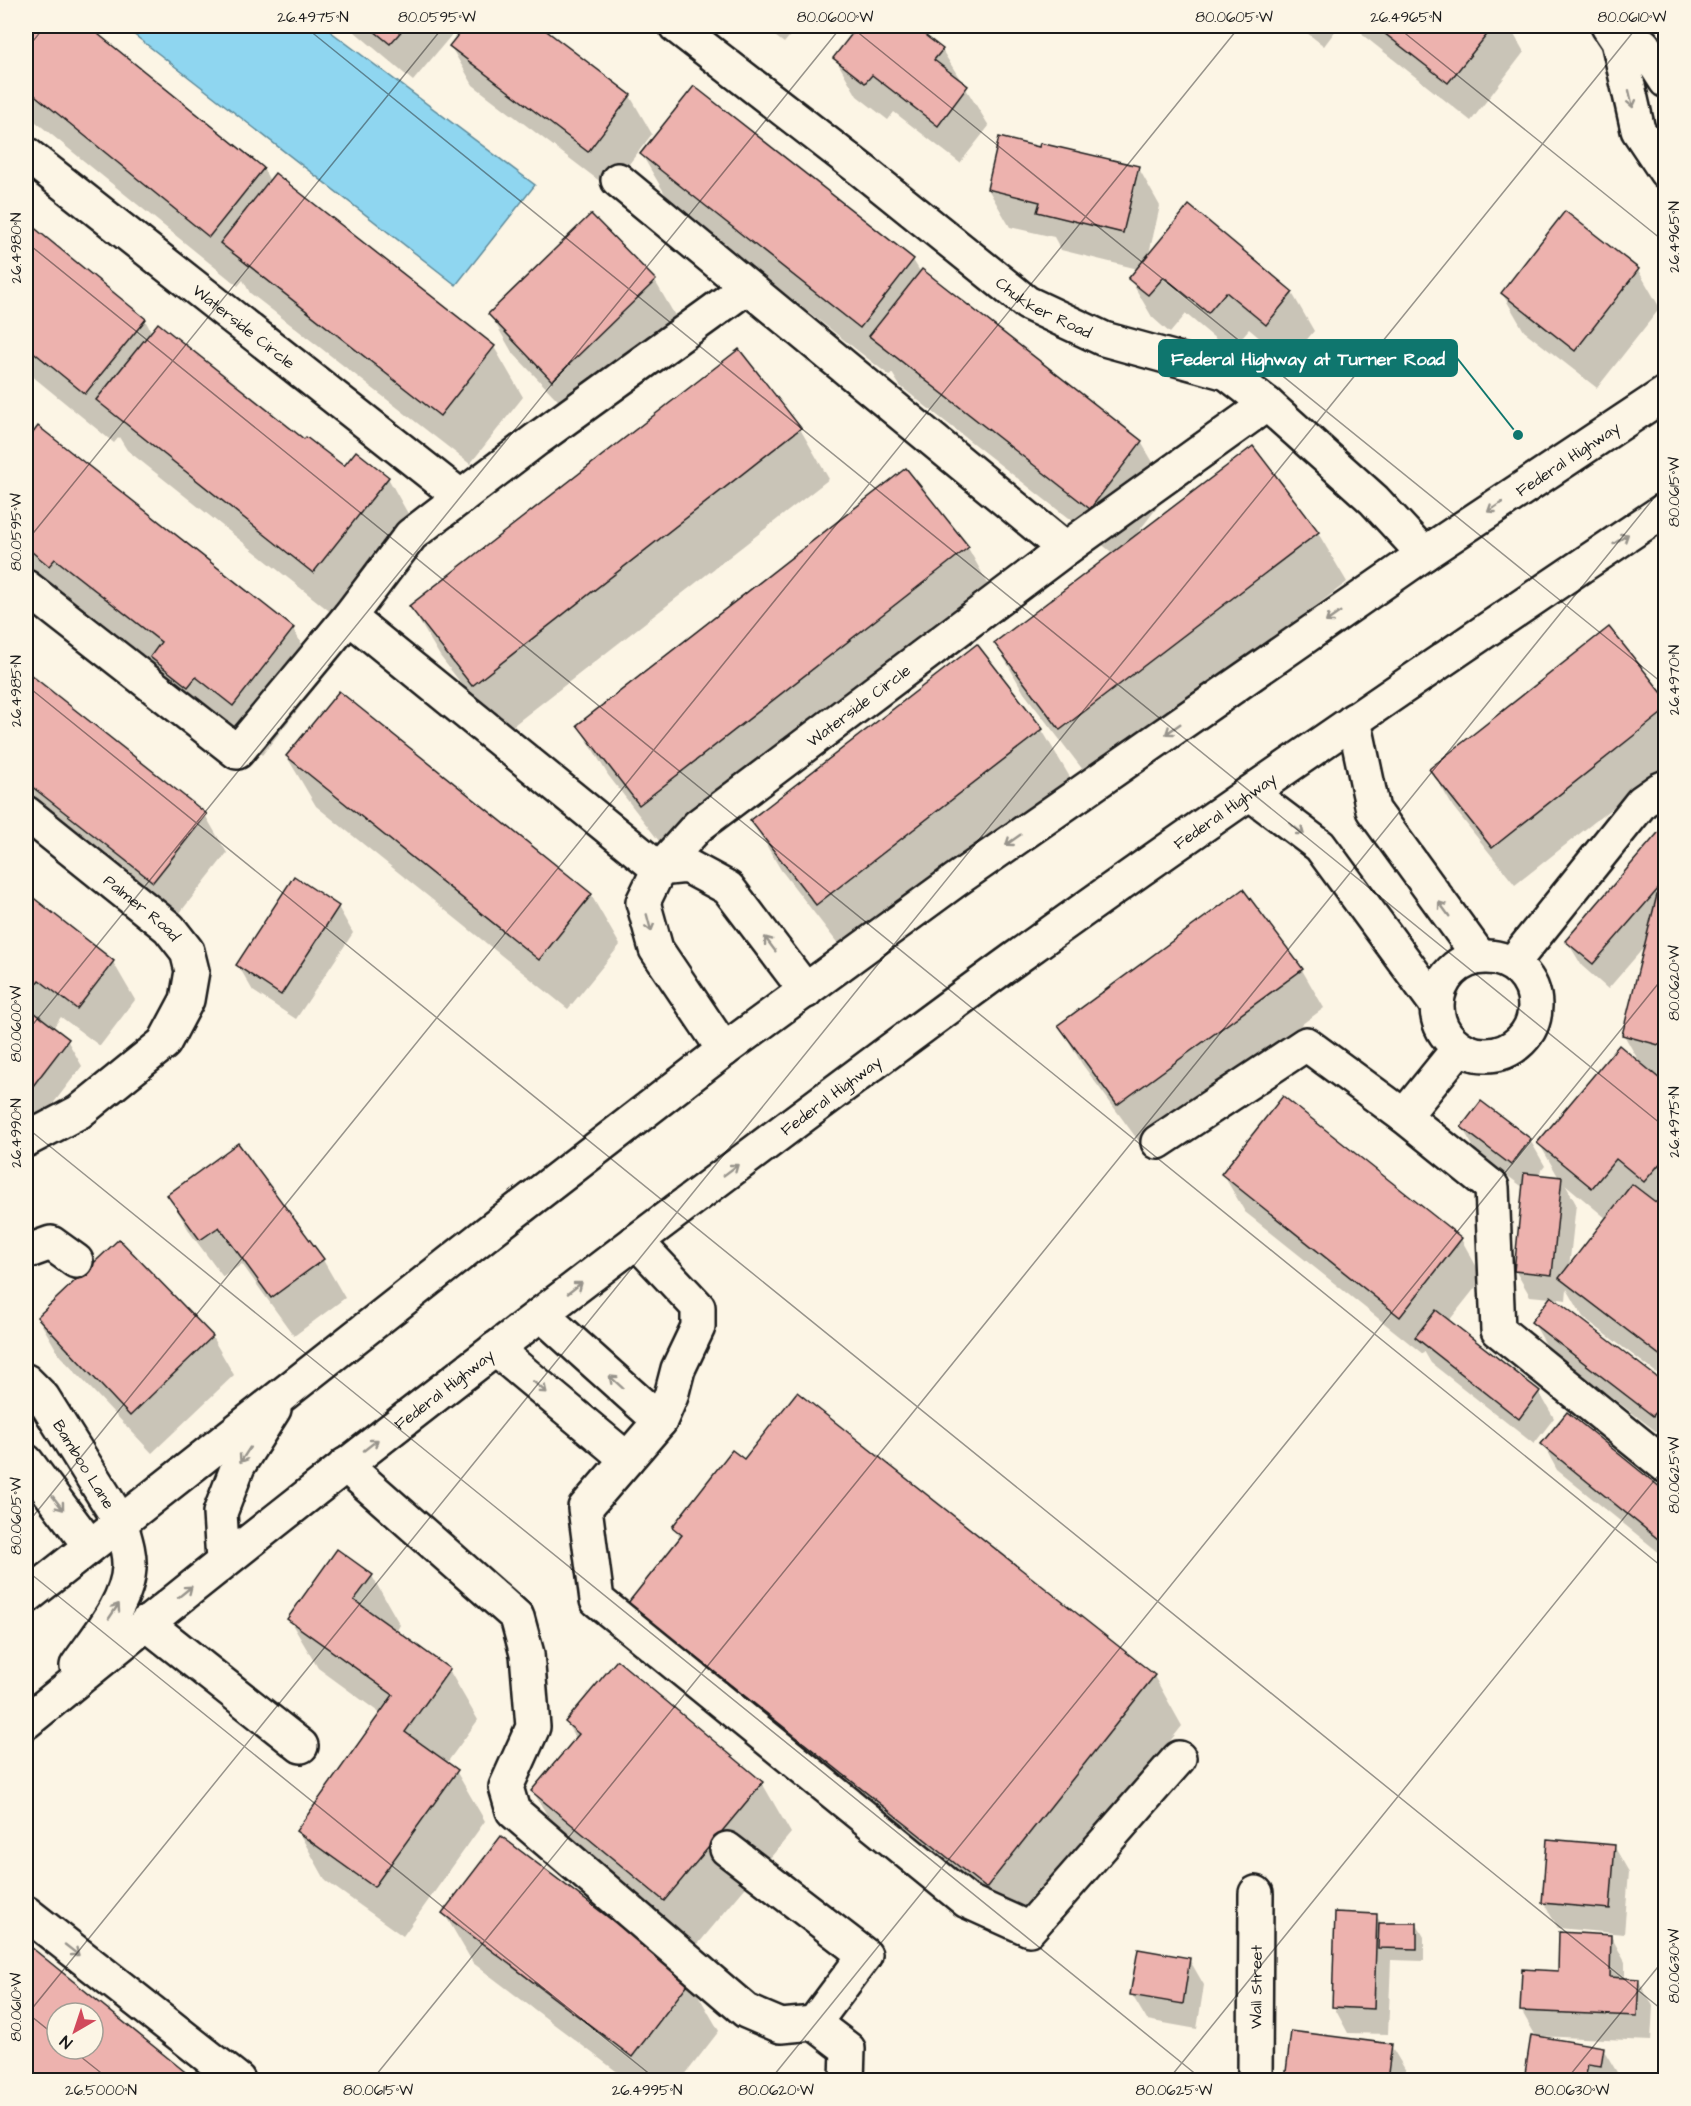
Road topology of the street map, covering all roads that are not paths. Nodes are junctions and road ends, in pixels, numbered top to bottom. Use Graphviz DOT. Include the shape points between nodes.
graph roads {
  1 [pos="676,26"];
  2 [pos="1619,31"];
  3 [pos="1665,81"];
  4 [pos="26,154"];
  5 [pos="1665,172"];
  6 [pos="618,180"];
  7 [pos="747,287"];
  8 [pos="1665,393"];
  9 [pos="1266,404"];
  10 [pos="461,497"];
  11 [pos="1665,509"];
  12 [pos="1065,549"];
  13 [pos="1424,554"];
  14 [pos="26,587"];
  15 [pos="349,617"];
  16 [pos="1354,720"];
  17 [pos="1665,787"];
  18 [pos="1250,793"];
  19 [pos="26,813"];
  20 [pos="659,869"];
  21 [pos="1479,956"];
  22 [pos="1512,964"];
  23 [pos="806,991"];
  24 [pos="1436,1004"];
  25 [pos="1459,1048"];
  26 [pos="724,1050"];
  27 [pos="1404,1116"];
  28 [pos="26,1140"];
  29 [pos="1158,1142"];
  30 [pos="636,1241"];
  31 [pos="26,1252"];
  32 [pos="76,1261"];
  33 [pos="541,1314"];
  34 [pos="495,1349"];
  35 [pos="26,1381"];
  36 [pos="288,1388"];
  37 [pos="660,1421"];
  38 [pos="627,1459"];
  39 [pos="26,1461"];
  40 [pos="345,1465"];
  41 [pos="1665,1466"];
  42 [pos="120,1521"];
  43 [pos="90,1546"];
  44 [pos="223,1561"];
  45 [pos="26,1597"];
  46 [pos="146,1623"];
  47 [pos="58,1695"];
  48 [pos="26,1722"];
  49 [pos="301,1746"];
  50 [pos="1179,1758"];
  51 [pos="727,1849"];
  52 [pos="1256,1893"];
  53 [pos="26,1913"];
  54 [pos="814,2023"];
  55 [pos="238,2080"];
  56 [pos="847,2080"];
  57 [pos="1255,2080"];
  1 -- 9 [label="street, Chukker Road" via="1027,303 1104,339 1227,373"];
  2 -- 3 [label="street" via="1643,45"];
  2 -- 5 [label="street, one-way" via="1638,130"];
  4 -- 10 [label="street, Waterside Circle"];
  6 -- 7 [label="street"];
  7 -- 10 [label="street"];
  7 -- 12 [label="street"];
  8 -- 13 [label="street, Federal Highway, one-way"];
  9 -- 12 [label="street, Waterside Circle"];
  9 -- 13 [label="street, Chukker Road" via="1374,500"];
  10 -- 15 [label="street" via="411,535"];
  16 -- 11 [label="street, Federal Highway, one-way"];
  12 -- 20 [label="street, Waterside Circle" via="698,826"];
  13 -- 23 [label="street, Federal Highway, one-way" via="956,880"];
  14 -- 15 [label="street" via="237,752"];
  15 -- 20 [label="street"];
  16 -- 18 [label="street, Federal Highway"];
  21 -- 16 [label="street, one-way" via="1373,810"];
  17 -- 22 [label="street" via="1642,802"];
  18 -- 24 [label="street, one-way" via="1320,846"];
  30 -- 18 [label="street, Federal Highway, one-way" via="1015,959"];
  19 -- 28 [label="street, Palmer Road" via="169,928 187,951 192,971 187,1000 164,1043 79,1112"];
  23 -- 20 [label="street, one-way" via="728,888 687,866"];
  20 -- 26 [label="street, Waterside Circle, one-way" via="643,902 656,950"];
  21 -- 22 [label="street" via="1496,957"];
  21 -- 24 [label="street" via="1462,962 1449,973 1439,987"];
  22 -- 25 [label="street" via="1525,975 1533,991 1536,1008 1532,1025 1516,1045 1493,1056 1475,1055"];
  23 -- 26 [label="street, Federal Highway"];
  24 -- 25 [label="street" via="1438,1021"];
  25 -- 27 [label="street"];
  26 -- 36 [label="street, Federal Highway"];
  27 -- 29 [label="street" via="1306,1044"];
  27 -- 41 [label="street" via="1492,1188 1498,1330"];
  33 -- 30 [label="street, Federal Highway, one-way"];
  30 -- 37 [label="street" via="698,1307 698,1327"];
  31 -- 32 [label="street" via="51,1244"];
  33 -- 34 [label="street, Federal Highway"];
  37 -- 33 [label="street, one-way"];
  34 -- 38 [label="street, one-way"];
  40 -- 34 [label="street, Federal Highway, one-way"];
  35 -- 42 [label="street, Bamboo Lane" via="43,1398"];
  36 -- 42 [label="street, Federal Highway"];
  36 -- 44 [label="street, one-way" via="238,1466 220,1513"];
  37 -- 38 [label="street"];
  38 -- 50 [label="street" via="585,1508 597,1600 967,1901 1029,1929"];
  39 -- 43 [label="street, one-way"];
  40 -- 44 [label="street, Federal Highway"];
  40 -- 54 [label="street" via="517,1617 528,1654 533,1727 506,1787 513,1811 746,2011 781,2026"];
  42 -- 43 [label="street, Federal Highway"];
  47 -- 42 [label="street, Bamboo Lane, one-way" via="121,1600 129,1569"];
  43 -- 45 [label="street, Federal Highway"];
  46 -- 44 [label="street, Federal Highway, one-way"];
  46 -- 47 [label="street, Federal Highway"];
  46 -- 49 [label="street"];
  47 -- 48 [label="street, Federal Highway"];
  51 -- 54 [label="street" via="865,1955"];
  52 -- 57 [label="street, Wall Street"];
  53 -- 55 [label="street, one-way"];
  54 -- 56 [label="street" via="848,2049"];
}
